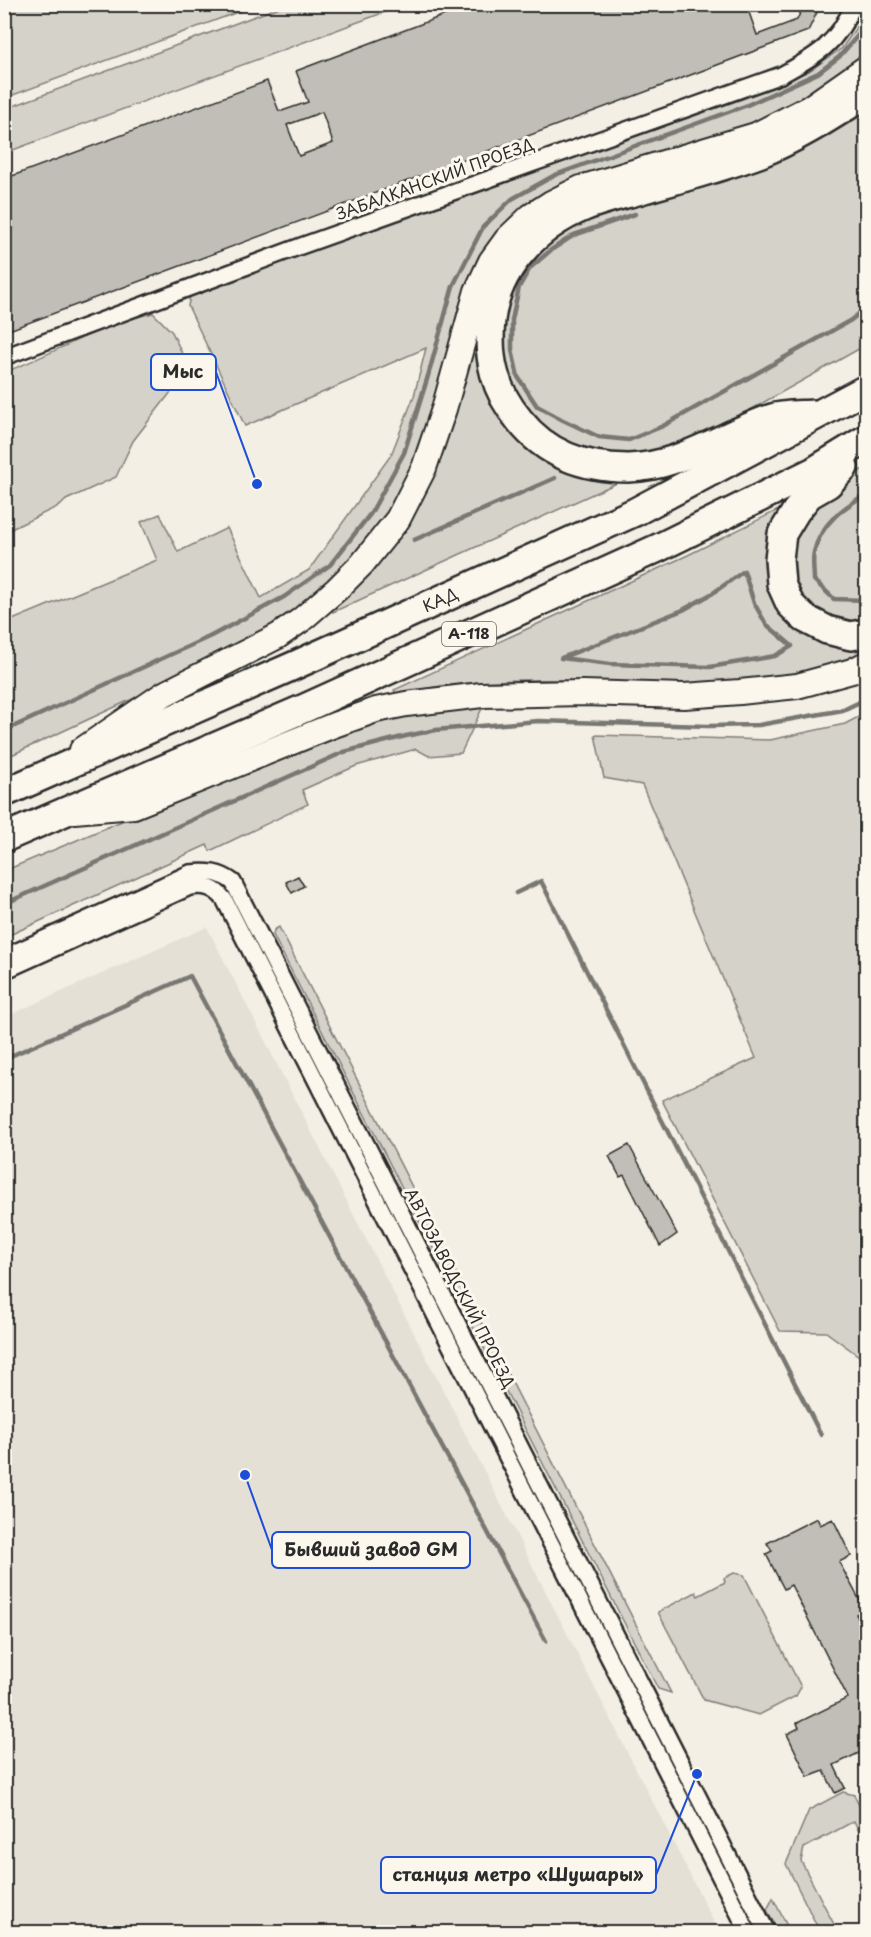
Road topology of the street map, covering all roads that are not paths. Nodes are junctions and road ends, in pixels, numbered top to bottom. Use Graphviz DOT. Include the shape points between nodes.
graph roads {
  1 [pos="854,4"];
  2 [pos="867,68"];
  3 [pos="867,92"];
  4 [pos="4,357"];
  5 [pos="867,389"];
  6 [pos="823,413"];
  7 [pos="867,439"];
  8 [pos="867,446"];
  9 [pos="867,633"];
  10 [pos="867,664"];
  11 [pos="50,772"];
  12 [pos="4,793"];
  13 [pos="63,812"];
  14 [pos="4,838"];
  15 [pos="4,957"];
  16 [pos="4,970"];
  17 [pos="747,1932"];
  18 [pos="767,1932"];
  1 -- 4 [label="street, ЗАБАЛКАНСКИЙ ПРОЕЗД" via="837,36 781,75 301,246"];
  2 -- 11 [label="main road" via="809,108 756,135 581,188 531,216 491,261 477,291 424,468 398,519 363,564 278,636 164,694"];
  3 -- 6 [label="highway" via="797,137 762,152 584,207 550,225 530,241 509,267 492,312 489,340 498,388 530,433 570,459 598,466 654,465 774,417"];
  5 -- 6 [label="highway, КАД / А-118"];
  6 -- 11 [label="highway, КАД / А-118" via="635,512"];
  7 -- 13 [label="highway, А-118" via="814,471 657,548 306,708"];
  8 -- 9 [label="highway" via="828,484 809,495 796,511 782,534 779,558 781,584 790,604 804,618 826,630 851,636"];
  10 -- 13 [label="main road" via="797,686 740,692 684,696 482,695 406,704 334,725 134,806"];
  11 -- 12 [label="highway, КАД / А-118"];
  13 -- 14 [label="highway, А-118"];
  15 -- 18 [label="street, АВТОЗАВОДСКИЙ ПРОЕЗД" via="190,873 214,872 233,882"];
  16 -- 17 [label="street" via="189,887 211,888 224,899"];
}
